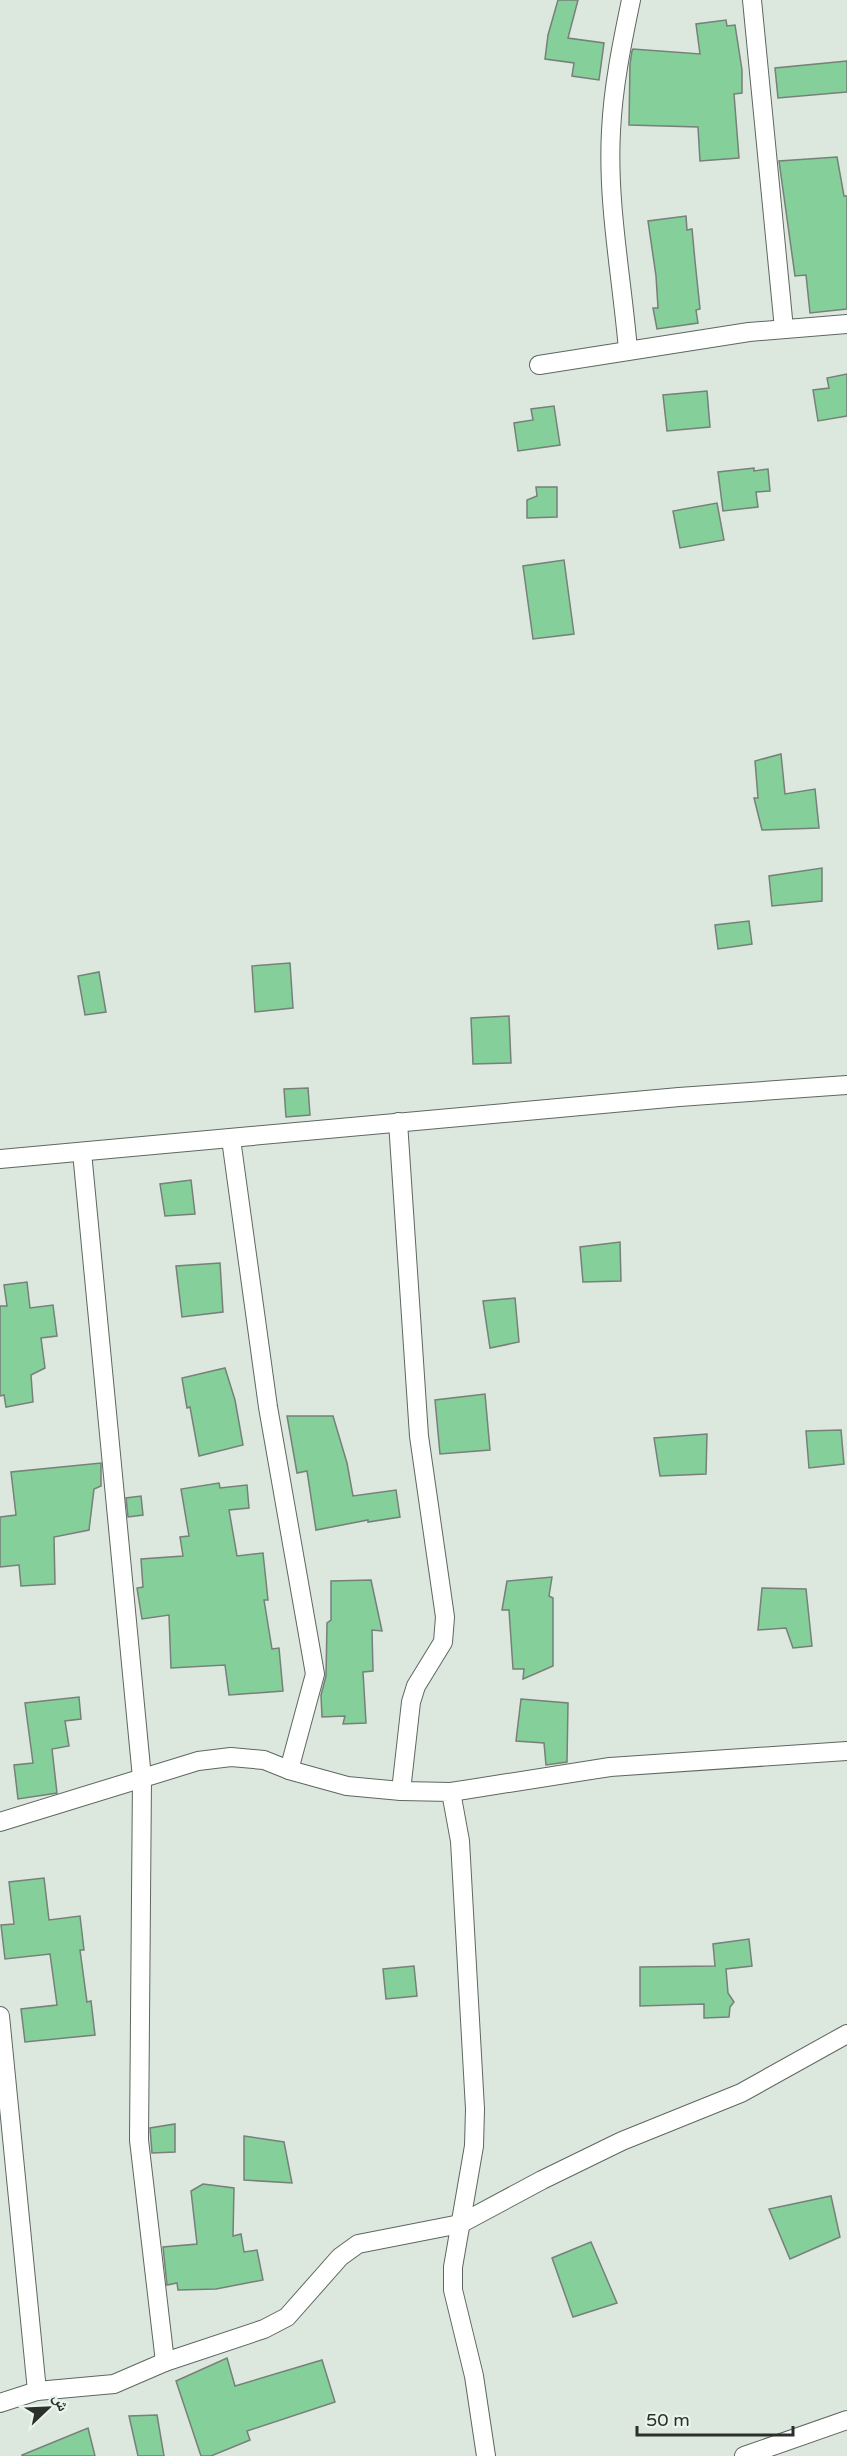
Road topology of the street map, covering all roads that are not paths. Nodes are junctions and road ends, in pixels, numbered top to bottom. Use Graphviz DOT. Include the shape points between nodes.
graph roads {
  1 [pos="631,0"];
  2 [pos="752,0"];
  3 [pos="847,324"];
  4 [pos="784,329"];
  5 [pos="628,350"];
  6 [pos="539,365"];
  7 [pos="847,1085"];
  8 [pos="398,1122"];
  9 [pos="231,1139"];
  10 [pos="82,1152"];
  11 [pos="0,1159"];
  12 [pos="847,1750"];
  13 [pos="289,1770"];
  14 [pos="142,1778"];
  15 [pos="401,1791"];
  16 [pos="451,1792"];
  17 [pos="0,1822"];
  18 [pos="0,2016"];
  19 [pos="847,2034"];
  20 [pos="460,2224"];
  21 [pos="165,2362"];
  22 [pos="37,2391"];
  23 [pos="0,2403"];
  24 [pos="847,2420"];
  25 [pos="486,2456"];
  26 [pos="744,2456"];
  1 -- 5 [label="street" via="611,131 612,202"];
  2 -- 4 [label="street"];
  3 -- 4 [label="street"];
  4 -- 5 [label="street"];
  5 -- 6 [label="street"];
  7 -- 8 [label="street"];
  8 -- 9 [label="street"];
  8 -- 15 [label="street" via="419,1436 445,1617 443,1642 416,1686 411,1702"];
  9 -- 10 [label="street"];
  9 -- 13 [label="street" via="268,1407 315,1674"];
  10 -- 11 [label="street"];
  10 -- 14 [label="street"];
  12 -- 16 [label="street" via="610,1767"];
  13 -- 14 [label="street" via="264,1760 231,1757 198,1761"];
  13 -- 15 [label="street" via="347,1786"];
  14 -- 17 [label="street"];
  14 -- 21 [label="street" via="139,2140"];
  15 -- 16 [label="street"];
  16 -- 20 [label="street" via="460,1841 475,2109 474,2146"];
  18 -- 22 [label="street"];
  19 -- 20 [label="street" via="741,2093 622,2142"];
  20 -- 21 [label="street" via="358,2244 340,2257 287,2317 264,2329"];
  20 -- 25 [label="street" via="453,2290 474,2376"];
  21 -- 22 [label="street" via="114,2384"];
  22 -- 23 [label="street"];
  24 -- 26 [label="street"];
}
